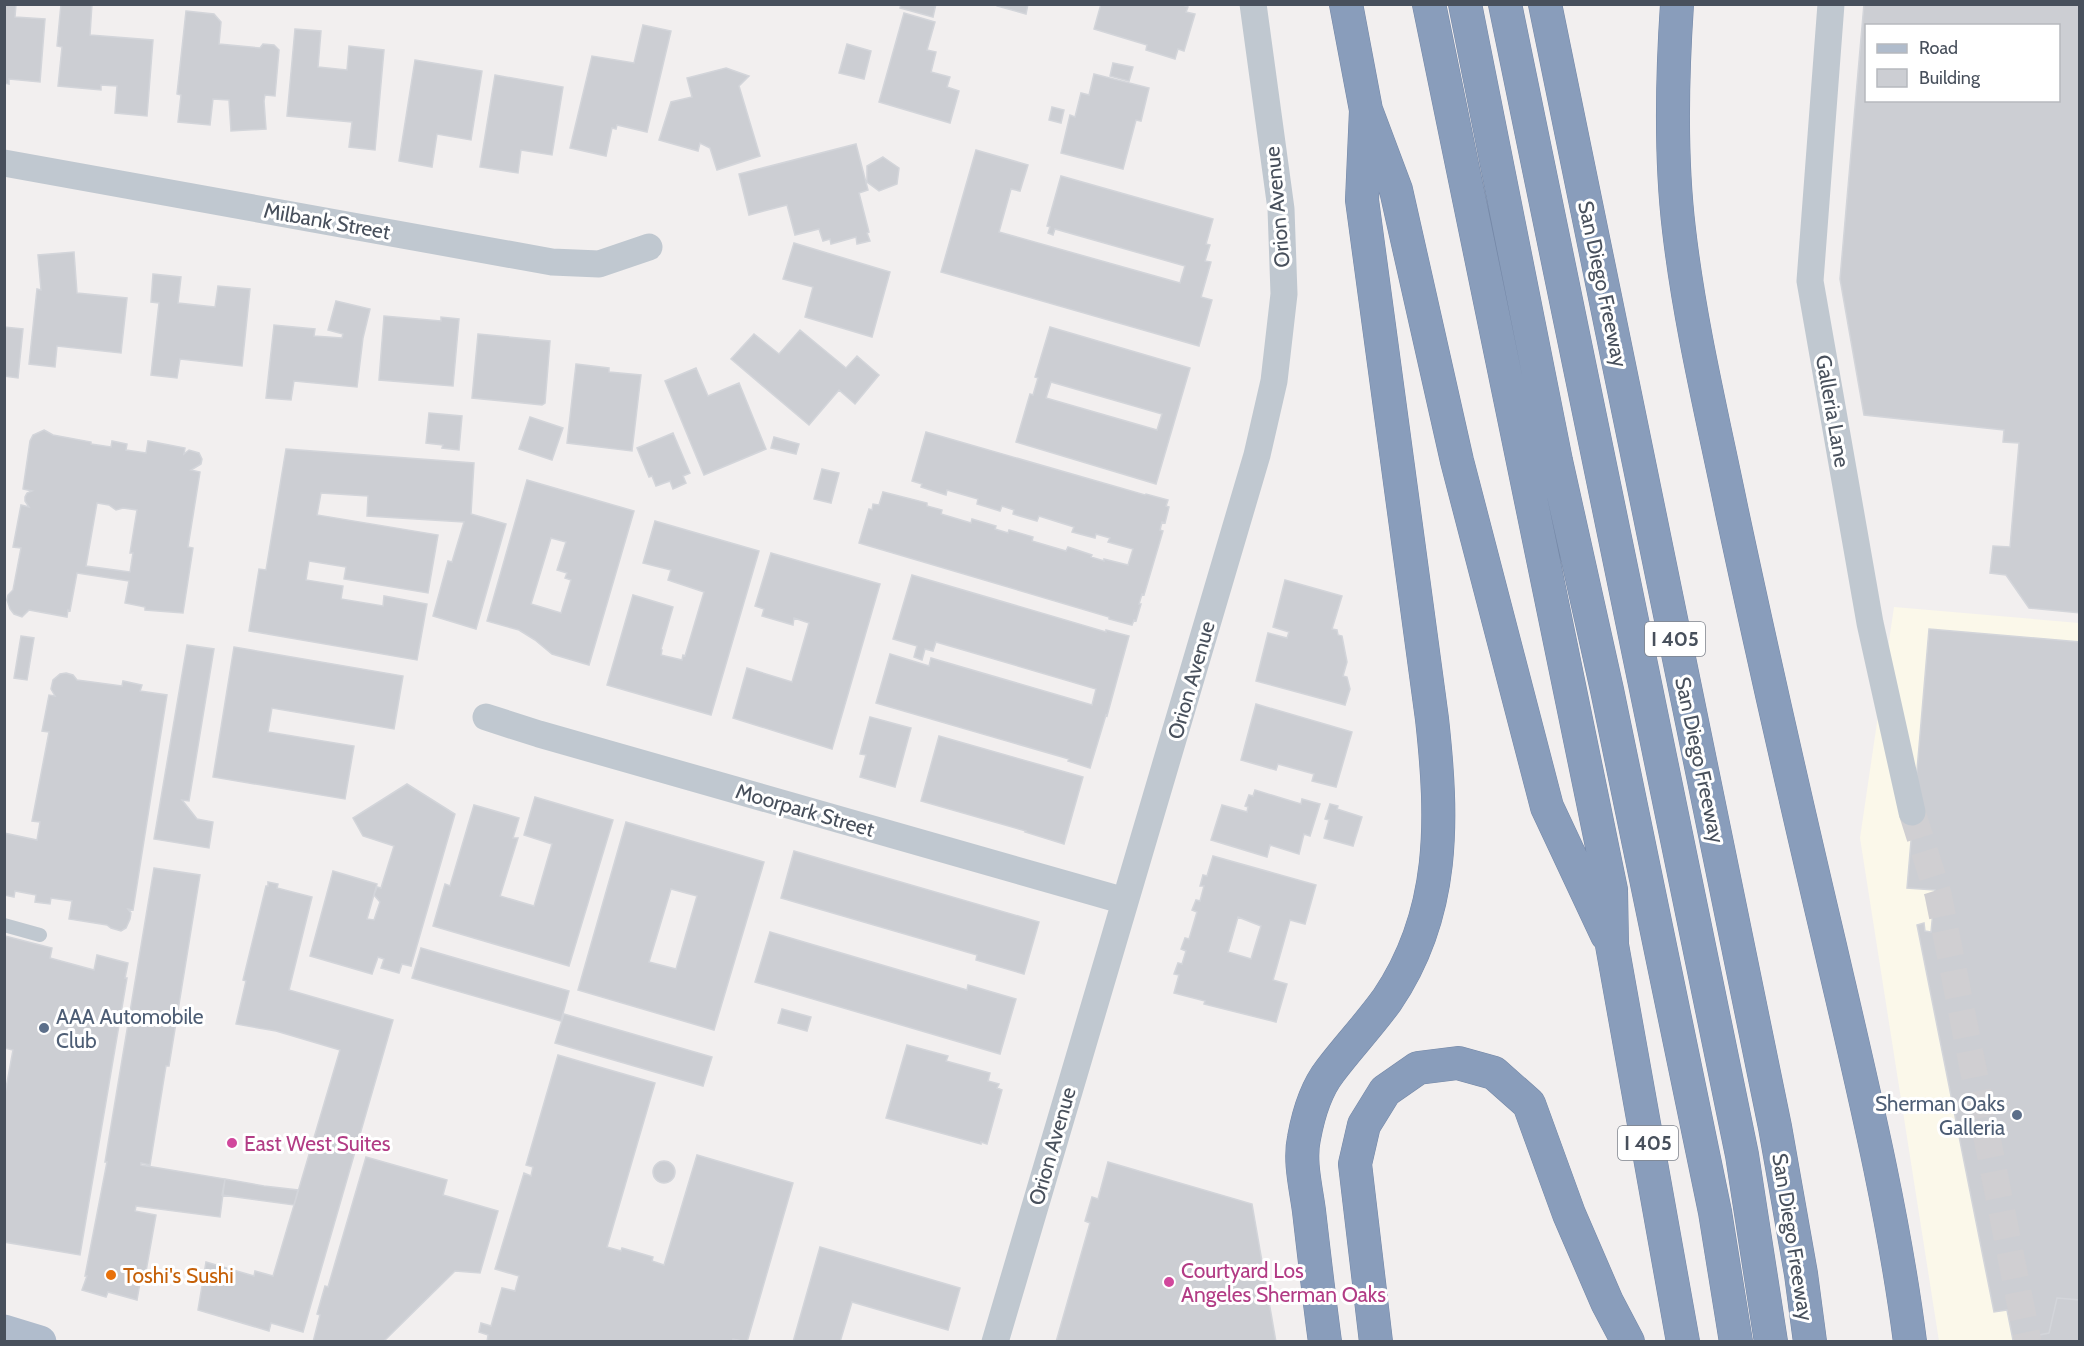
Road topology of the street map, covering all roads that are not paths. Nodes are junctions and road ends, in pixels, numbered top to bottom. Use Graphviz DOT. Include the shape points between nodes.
graph roads {
  1 [pos="1253,4"];
  2 [pos="1346,4"];
  3 [pos="1429,4"];
  4 [pos="1465,4"];
  5 [pos="1505,4"];
  6 [pos="1545,4"];
  7 [pos="1677,4"];
  8 [pos="1831,4"];
  9 [pos="1366,110"];
  10 [pos="4,163"];
  11 [pos="649,247"];
  12 [pos="486,717"];
  13 [pos="1912,812"];
  14 [pos="1125,902"];
  15 [pos="4,925"];
  16 [pos="40,935"];
  17 [pos="1612,945"];
  18 [pos="4,1331"];
  19 [pos="40,1341"];
  20 [pos="995,1341"];
  21 [pos="1325,1341"];
  22 [pos="1376,1341"];
  23 [pos="1628,1341"];
  24 [pos="1683,1341"];
  25 [pos="1736,1341"];
  26 [pos="1771,1341"];
  27 [pos="1810,1341"];
  28 [pos="1910,1341"];
  1 -- 14 [label="street, Orion Avenue" via="1281,209 1284,294 1274,381 1257,455"];
  2 -- 9 [label="highway"];
  3 -- 17 [label="highway, I 405" via="1611,890"];
  4 -- 25 [label="highway" via="1556,461 1704,1153"];
  5 -- 26 [label="highway" via="1742,1155"];
  6 -- 27 [label="highway, San Diego Freeway / I 405" via="1775,1126"];
  7 -- 28 [label="highway" via="1673,148 1679,229 1695,332 1766,674 1861,1078"];
  8 -- 13 [label="street, Galleria Lane" via="1810,281 1870,623"];
  9 -- 17 [label="highway" via="1396,190 1457,462 1547,807"];
  9 -- 21 [label="highway" via="1362,200 1432,719 1439,781 1439,832 1434,884 1406,966 1388,998 1329,1072 1312,1105 1303,1141"];
  10 -- 11 [label="street, Milbank Street" via="552,262 599,264"];
  12 -- 14 [label="street, Moorpark Street"];
  14 -- 20 [label="street, Orion Avenue"];
  15 -- 16 [label="lane"];
  17 -- 24 [label="highway, I 405"];
  18 -- 19 [label="main road"];
  22 -- 23 [label="highway" via="1355,1164 1364,1125 1385,1091 1418,1068 1458,1063 1494,1073 1529,1104 1569,1214 1606,1302"];
}
